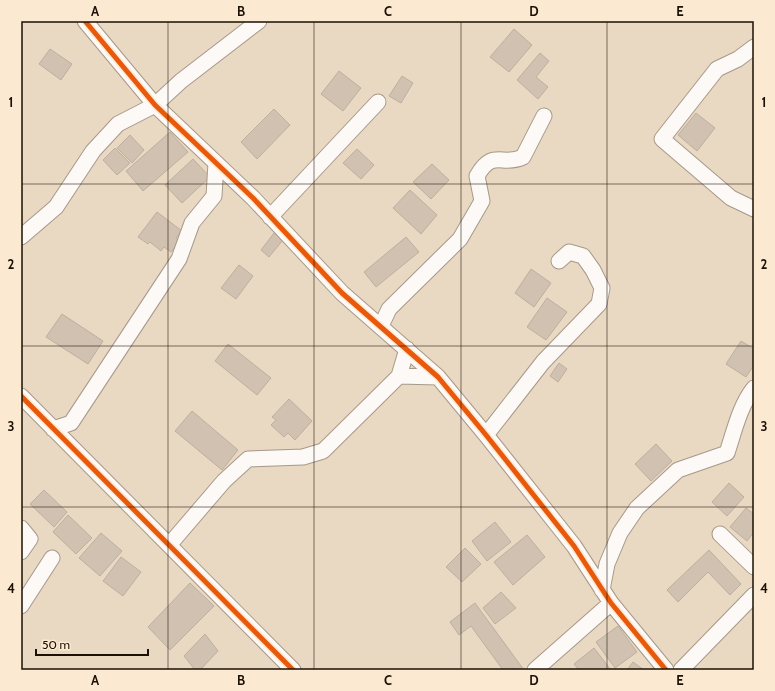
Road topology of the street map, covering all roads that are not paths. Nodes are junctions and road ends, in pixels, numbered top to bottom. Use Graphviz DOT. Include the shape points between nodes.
graph roads {
  1 [pos="85,21"];
  2 [pos="260,21"];
  3 [pos="754,46"];
  4 [pos="378,102"];
  5 [pos="154,105"];
  6 [pos="544,116"];
  7 [pos="216,163"];
  8 [pos="754,208"];
  9 [pos="270,217"];
  10 [pos="21,237"];
  11 [pos="559,261"];
  12 [pos="380,326"];
  13 [pos="407,349"];
  14 [pos="399,376"];
  15 [pos="438,377"];
  16 [pos="754,388"];
  17 [pos="21,396"];
  18 [pos="53,429"];
  19 [pos="486,434"];
  20 [pos="21,528"];
  21 [pos="720,534"];
  22 [pos="170,544"];
  23 [pos="21,552"];
  24 [pos="52,558"];
  25 [pos="754,567"];
  26 [pos="602,590"];
  27 [pos="754,595"];
  28 [pos="611,603"];
  29 [pos="21,606"];
  30 [pos="293,670"];
  31 [pos="535,670"];
  32 [pos="666,670"];
  33 [pos="681,670"];
  1 -- 5 [label="street"];
  2 -- 5 [label="street" via="181,81"];
  3 -- 8 [label="street" via="738,59 717,69 662,139 731,198"];
  4 -- 9 [label="street"];
  5 -- 7 [label="street"];
  5 -- 10 [label="street" via="118,124 93,151 56,207"];
  6 -- 12 [label="street" via="523,157 517,160 493,159 483,165 477,176 482,201 460,239 388,309"];
  7 -- 9 [label="street"];
  7 -- 18 [label="street" via="214,196 192,223 179,259 71,423"];
  9 -- 12 [label="street" via="342,293"];
  11 -- 19 [label="street" via="569,252 583,256 602,288 600,304 543,362"];
  12 -- 13 [label="street"];
  13 -- 14 [label="street"];
  13 -- 15 [label="street"];
  14 -- 15 [label="street"];
  14 -- 22 [label="street" via="323,451 303,457 248,459 224,481"];
  15 -- 19 [label="street"];
  16 -- 26 [label="street" via="739,418 727,453 678,470 637,508 620,533 610,558"];
  17 -- 18 [label="street"];
  18 -- 22 [label="street"];
  19 -- 26 [label="street" via="574,546"];
  20 -- 23 [label="street" via="30,539"];
  21 -- 25 [label="street"];
  22 -- 30 [label="street"];
  24 -- 29 [label="street"];
  26 -- 28 [label="street"];
  27 -- 33 [label="street"];
  28 -- 31 [label="street"];
  28 -- 32 [label="street"];
}
